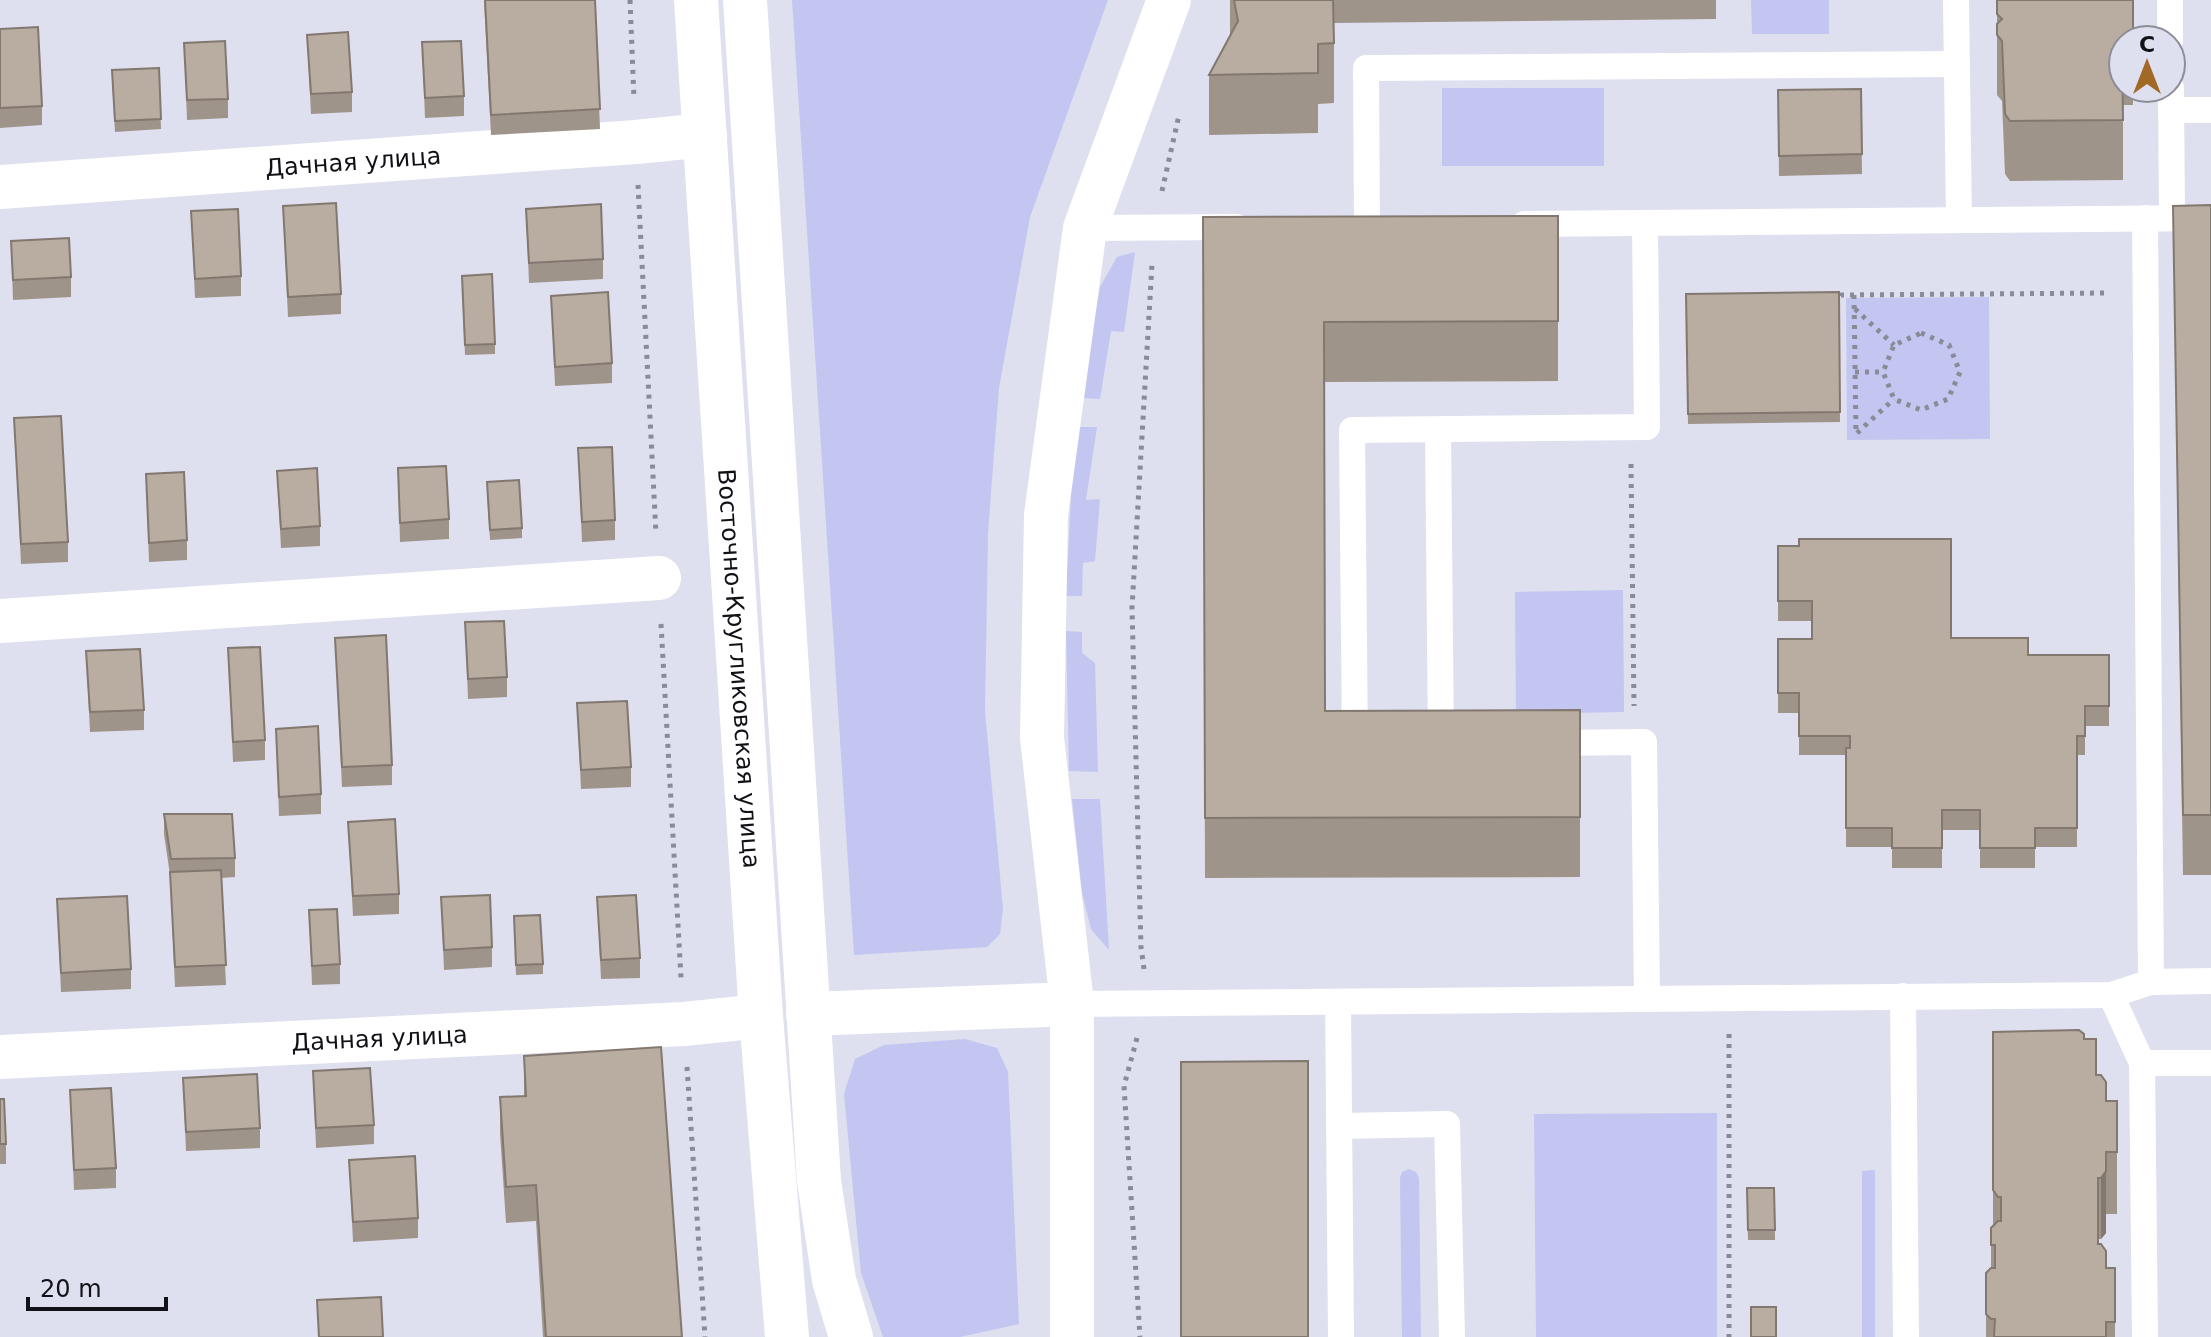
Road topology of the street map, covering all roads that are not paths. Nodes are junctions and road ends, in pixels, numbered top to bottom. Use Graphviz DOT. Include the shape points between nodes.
graph roads {
  1 [pos="696,0"];
  2 [pos="745,0"];
  3 [pos="1169,0"];
  4 [pos="1956,0"];
  5 [pos="2170,0"];
  6 [pos="2170,24"];
  7 [pos="1957,64"];
  8 [pos="2187,103"];
  9 [pos="2171,104"];
  10 [pos="2211,110"];
  11 [pos="705,135"];
  12 [pos="0,187"];
  13 [pos="2145,218"];
  14 [pos="2172,218"];
  15 [pos="2211,218"];
  16 [pos="1959,220"];
  17 [pos="1645,223"];
  18 [pos="1506,224"];
  19 [pos="1398,225"];
  20 [pos="1337,226"];
  21 [pos="1367,226"];
  22 [pos="1261,227"];
  23 [pos="1085,228"];
  24 [pos="1438,430"];
  25 [pos="659,578"];
  26 [pos="0,621"];
  27 [pos="1471,743"];
  28 [pos="1516,743"];
  29 [pos="1384,744"];
  30 [pos="1413,744"];
  31 [pos="1441,744"];
  32 [pos="2211,981"];
  33 [pos="2151,982"];
  34 [pos="2111,995"];
  35 [pos="1903,996"];
  36 [pos="1647,999"];
  37 [pos="1338,1002"];
  38 [pos="1072,1004"];
  39 [pos="808,1014"];
  40 [pos="761,1016"];
  41 [pos="0,1057"];
  42 [pos="2142,1063"];
  43 [pos="2211,1063"];
  44 [pos="1339,1126"];
  45 [pos="787,1337"];
  46 [pos="851,1337"];
  47 [pos="1072,1337"];
  48 [pos="1341,1337"];
  49 [pos="1452,1337"];
  50 [pos="1906,1337"];
  51 [pos="2145,1337"];
  1 -- 11 [label="street, Восточно-Кругликовская улица"];
  2 -- 39 [label="street, Восточно-Кругликовская улица"];
  3 -- 23 [label="street"];
  4 -- 7 [label="lane"];
  5 -- 6 [label="lane"];
  7 -- 16 [label="lane"];
  7 -- 21 [label="lane" via="1366,68"];
  8 -- 10 [label="lane"];
  9 -- 14 [label="lane"];
  11 -- 12 [label="street, Дачная улица"];
  11 -- 40 [label="street, Восточно-Кругликовская улица"];
  13 -- 14 [label="lane"];
  13 -- 16 [label="lane"];
  13 -- 33 [label="lane"];
  14 -- 15 [label="lane"];
  16 -- 17 [label="lane"];
  17 -- 18 [label="lane"];
  17 -- 24 [label="lane" via="1647,427"];
  19 -- 21 [label="lane"];
  20 -- 21 [label="lane"];
  22 -- 23 [label="lane"];
  23 -- 38 [label="street" via="1046,515 1042,738"];
  24 -- 29 [label="lane" via="1352,430 1355,745"];
  24 -- 31 [label="lane"];
  25 -- 26 [label="street"];
  27 -- 31 [label="lane"];
  28 -- 36 [label="lane" via="1644,742"];
  30 -- 31 [label="lane"];
  32 -- 33 [label="lane"];
  33 -- 34 [label="lane"];
  34 -- 35 [label="lane"];
  34 -- 42 [label="lane"];
  35 -- 36 [label="lane"];
  35 -- 50 [label="lane"];
  36 -- 37 [label="lane"];
  37 -- 38 [label="lane"];
  37 -- 44 [label="lane"];
  38 -- 39 [label="street"];
  38 -- 47 [label="street"];
  39 -- 40 [label="lane"];
  39 -- 46 [label="street, Восточно-Кругликовская улица" via="819,1181 832,1266"];
  40 -- 41 [label="street, Дачная улица"];
  40 -- 45 [label="street, Восточно-Кругликовская улица"];
  42 -- 43 [label="lane"];
  42 -- 51 [label="lane"];
  44 -- 48 [label="lane"];
  44 -- 49 [label="lane" via="1447,1124"];
}
